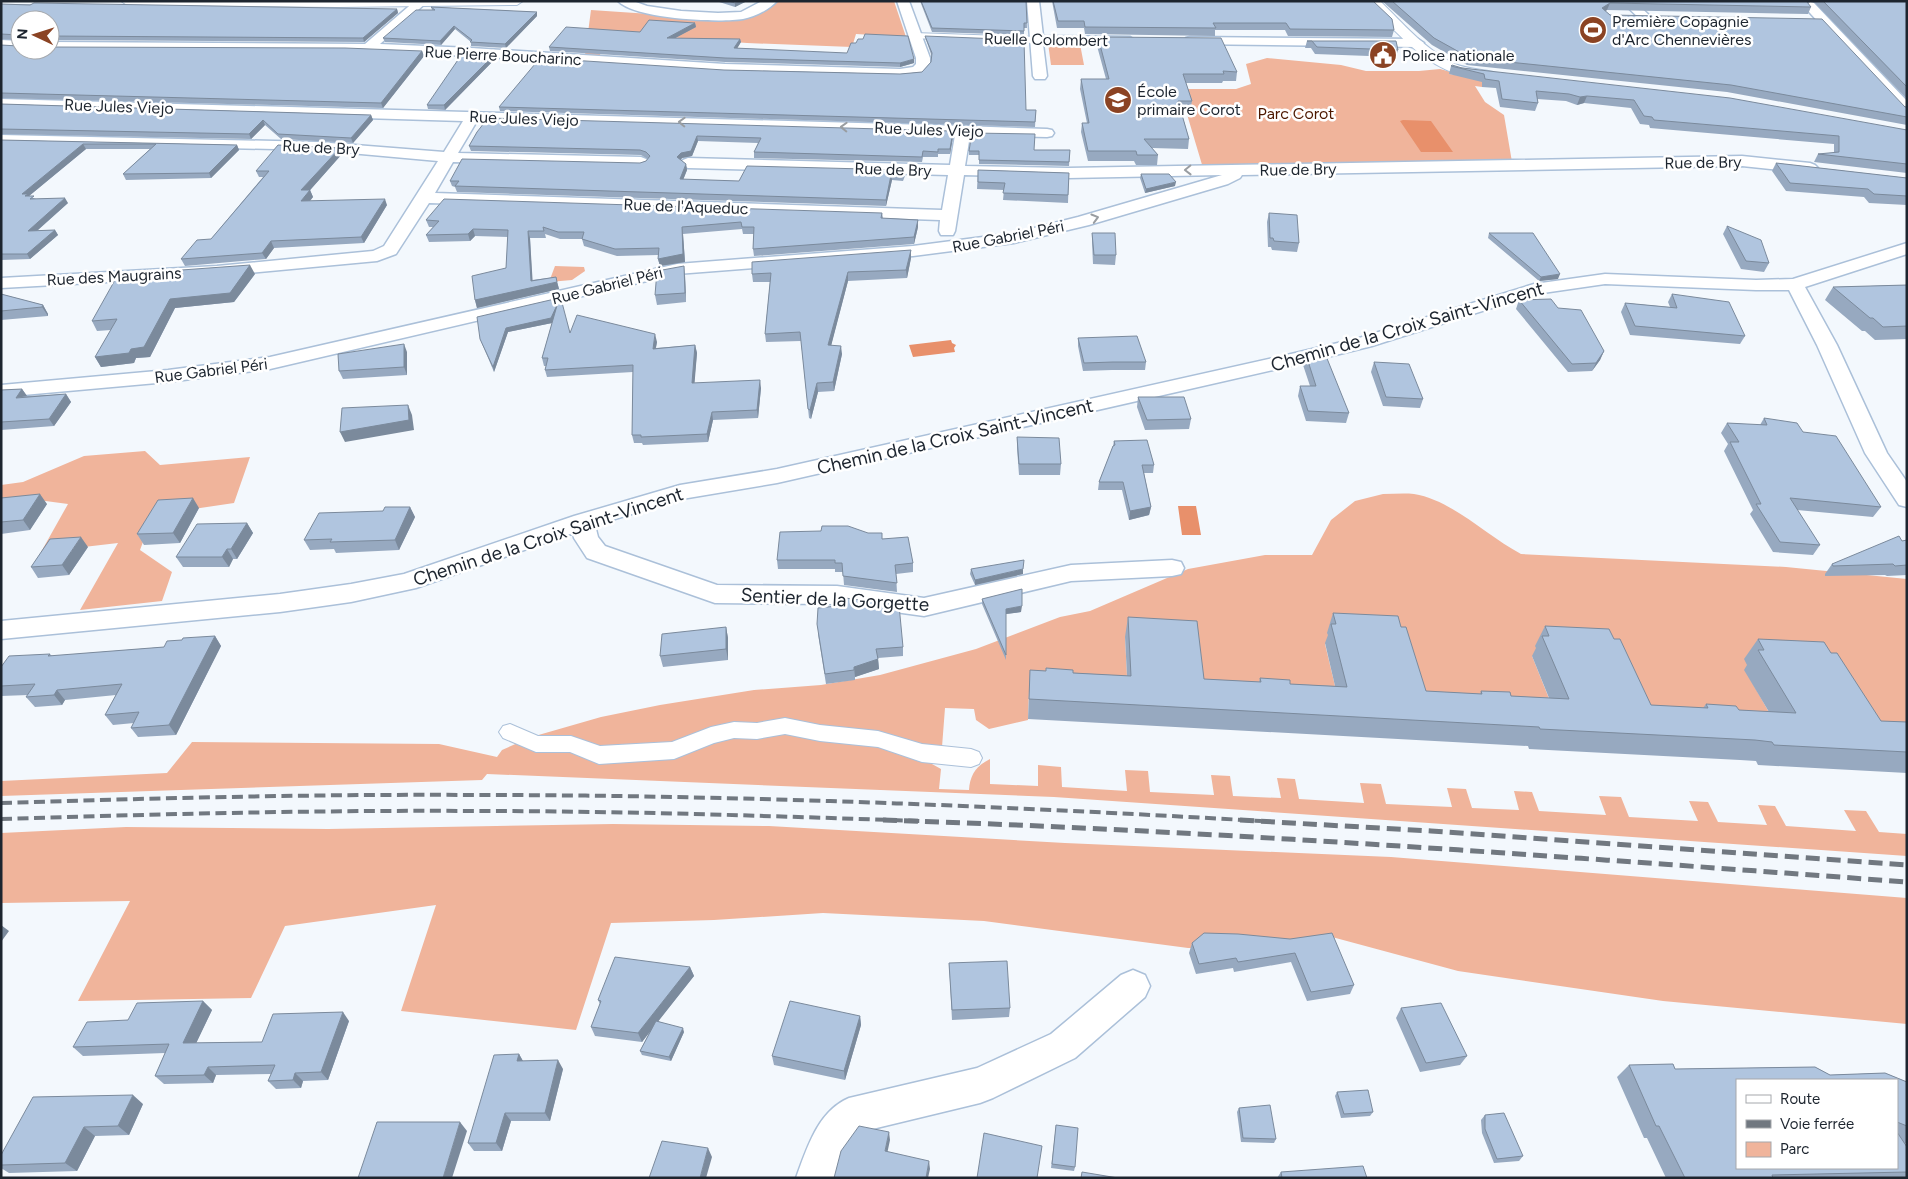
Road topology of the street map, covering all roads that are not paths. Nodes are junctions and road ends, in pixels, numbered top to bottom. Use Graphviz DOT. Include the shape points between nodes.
graph roads {
  1 [pos="127,1"];
  2 [pos="517,1"];
  3 [pos="624,1"];
  4 [pos="771,1"];
  5 [pos="903,1"];
  6 [pos="1032,1"];
  7 [pos="1372,1"];
  8 [pos="1627,1"];
  9 [pos="1805,1"];
  10 [pos="421,2"];
  11 [pos="1626,17"];
  12 [pos="1804,19"];
  13 [pos="1823,20"];
  14 [pos="914,36"];
  15 [pos="1036,40"];
  16 [pos="1144,41"];
  17 [pos="1173,41"];
  18 [pos="1418,43"];
  19 [pos="60,46"];
  20 [pos="368,48"];
  21 [pos="1040,76"];
  22 [pos="1503,77"];
  23 [pos="1,103"];
  24 [pos="1907,110"];
  25 [pos="472,116"];
  26 [pos="963,130"];
  27 [pos="1047,133"];
  28 [pos="1,139"];
  29 [pos="448,157"];
  30 [pos="641,162"];
  31 [pos="688,163"];
  32 [pos="1237,170"];
  33 [pos="1826,170"];
  34 [pos="956,171"];
  35 [pos="424,198"];
  36 [pos="949,215"];
  37 [pos="944,248"];
  38 [pos="1907,248"];
  39 [pos="1,283"];
  40 [pos="1795,284"];
  41 [pos="1,391"];
  42 [pos="1907,500"];
  43 [pos="582,521"];
  44 [pos="1172,568"];
  45 [pos="1,630"];
  46 [pos="510,732"];
  47 [pos="971,758"];
  48 [pos="1134,986"];
  49 [pos="815,1178"];
  1 -- 10 [label="street"];
  2 -- 10 [label="street"];
  3 -- 4 [label="street" via="628,6 650,11 727,17 743,15"];
  5 -- 14 [label="street"];
  6 -- 15 [label="street"];
  7 -- 18 [label="street"];
  8 -- 11 [label="street" via="1650,17"];
  9 -- 13 [label="street"];
  10 -- 20 [label="street"];
  12 -- 13 [label="street"];
  13 -- 24 [label="street"];
  14 -- 15 [label="street, Ruelle Colombert"];
  14 -- 20 [label="street, Rue Pierre Boucharinc" via="923,65 917,71 900,73 725,68"];
  15 -- 16 [label="street, Ruelle Colombert"];
  15 -- 21 [label="street"];
  17 -- 18 [label="street"];
  18 -- 22 [label="street" via="1452,68"];
  19 -- 20 [label="street, Rue Pierre Boucharinc"];
  23 -- 25 [label="street, Rue Jules Viejo"];
  26 -- 25 [label="street, Rue Jules Viejo, one-way"];
  25 -- 29 [label="street"];
  26 -- 27 [label="street, Rue Jules Viejo"];
  26 -- 34 [label="street"];
  28 -- 29 [label="street, Rue de Bry" via="317,146"];
  29 -- 30 [label="street, Rue de Bry"];
  29 -- 35 [label="street"];
  31 -- 34 [label="street, Rue de Bry"];
  32 -- 33 [label="street, Rue de Bry" via="1742,161"];
  32 -- 34 [label="street, Rue de Bry, one-way"];
  37 -- 32 [label="street, Rue Gabriel Péri, one-way" via="1014,238 1083,221 1222,181"];
  34 -- 36 [label="street"];
  35 -- 36 [label="street, Rue de l'Aqueduc"];
  35 -- 39 [label="street, Rue des Maugrains" via="390,250 377,256 218,270"];
  36 -- 37 [label="street"];
  37 -- 41 [label="street, Rue Gabriel Péri" via="677,269 270,363"];
  38 -- 40 [label="street, Chemin de la Croix Saint-Vincent"];
  40 -- 42 [label="street" via="1876,453"];
  40 -- 43 [label="street, Chemin de la Croix Saint-Vincent" via="1605,278 1534,289 1365,342 777,476 680,492"];
  43 -- 44 [label="street, Sentier de la Gorgette" via="586,538 596,552 715,594 837,595 924,607 1071,573"];
  43 -- 45 [label="street, Chemin de la Croix Saint-Vincent" via="407,582 351,593"];
  46 -- 47 [label="street" via="536,744 571,744 599,755 674,750 711,735 734,730 757,731 785,726 878,739 922,753"];
  48 -- 49 [label="street" via="1063,1046 980,1085 849,1116 826,1147"];
}
